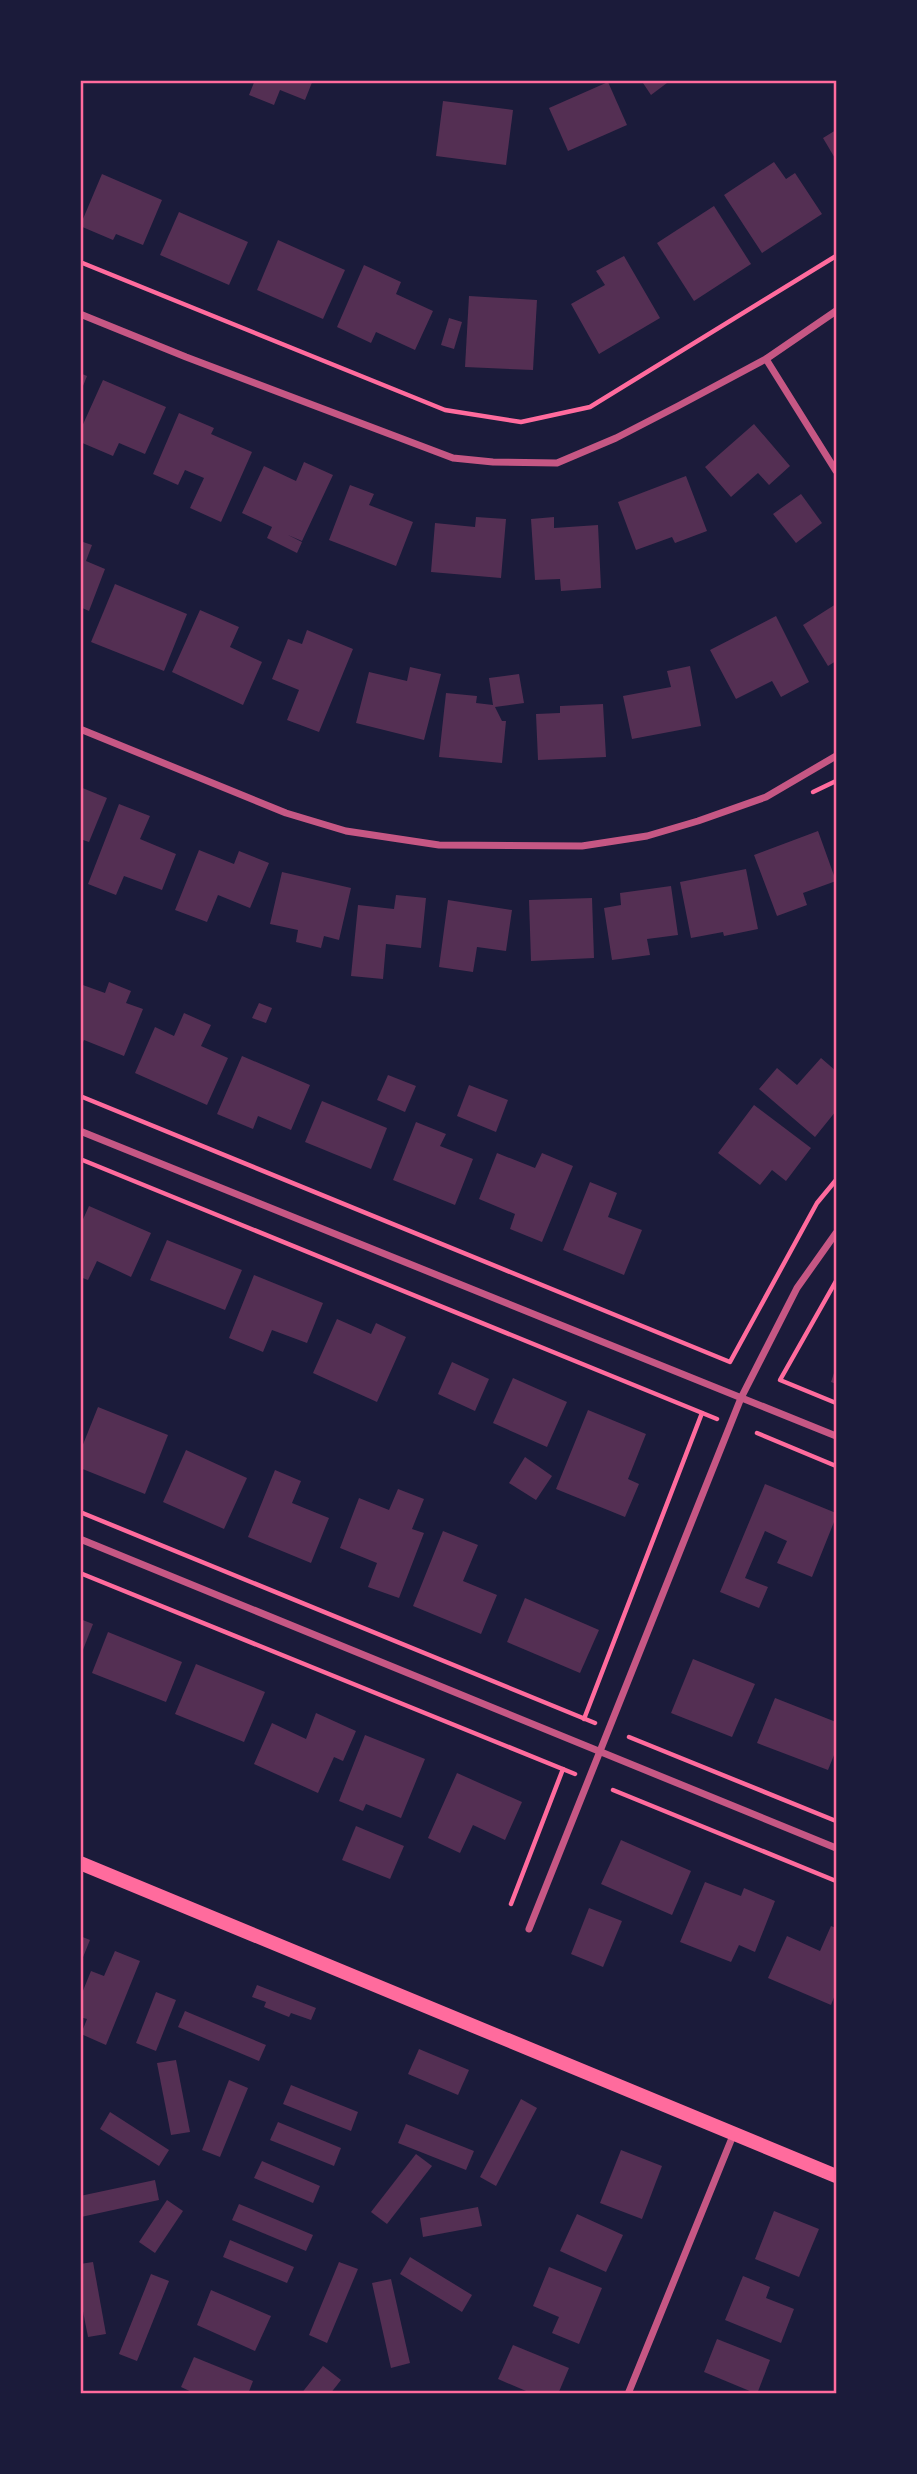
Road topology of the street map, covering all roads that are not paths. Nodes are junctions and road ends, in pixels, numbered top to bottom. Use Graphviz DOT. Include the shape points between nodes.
graph roads {
  1 [pos="836,311"];
  2 [pos="80,314"];
  3 [pos="766,359"];
  4 [pos="836,471"];
  5 [pos="80,729"];
  6 [pos="836,756"];
  7 [pos="80,1131"];
  8 [pos="836,1233"];
  9 [pos="741,1398"];
  10 [pos="836,1436"];
  11 [pos="80,1539"];
  12 [pos="601,1750"];
  13 [pos="836,1848"];
  14 [pos="80,1863"];
  15 [pos="529,1929"];
  16 [pos="734,2133"];
  17 [pos="836,2176"];
  18 [pos="628,2393"];
  1 -- 3 [label="street"];
  2 -- 3 [label="street" via="453,458 493,462 557,463 616,438"];
  3 -- 4 [label="street"];
  5 -- 6 [label="street" via="286,813 346,831 439,845 582,846 646,836 766,797"];
  7 -- 9 [label="street"];
  8 -- 9 [label="street" via="797,1288"];
  9 -- 10 [label="street"];
  9 -- 12 [label="street"];
  11 -- 12 [label="street"];
  12 -- 13 [label="street"];
  12 -- 15 [label="street"];
  14 -- 16 [label="main road"];
  16 -- 17 [label="main road"];
  16 -- 18 [label="street"];
}
